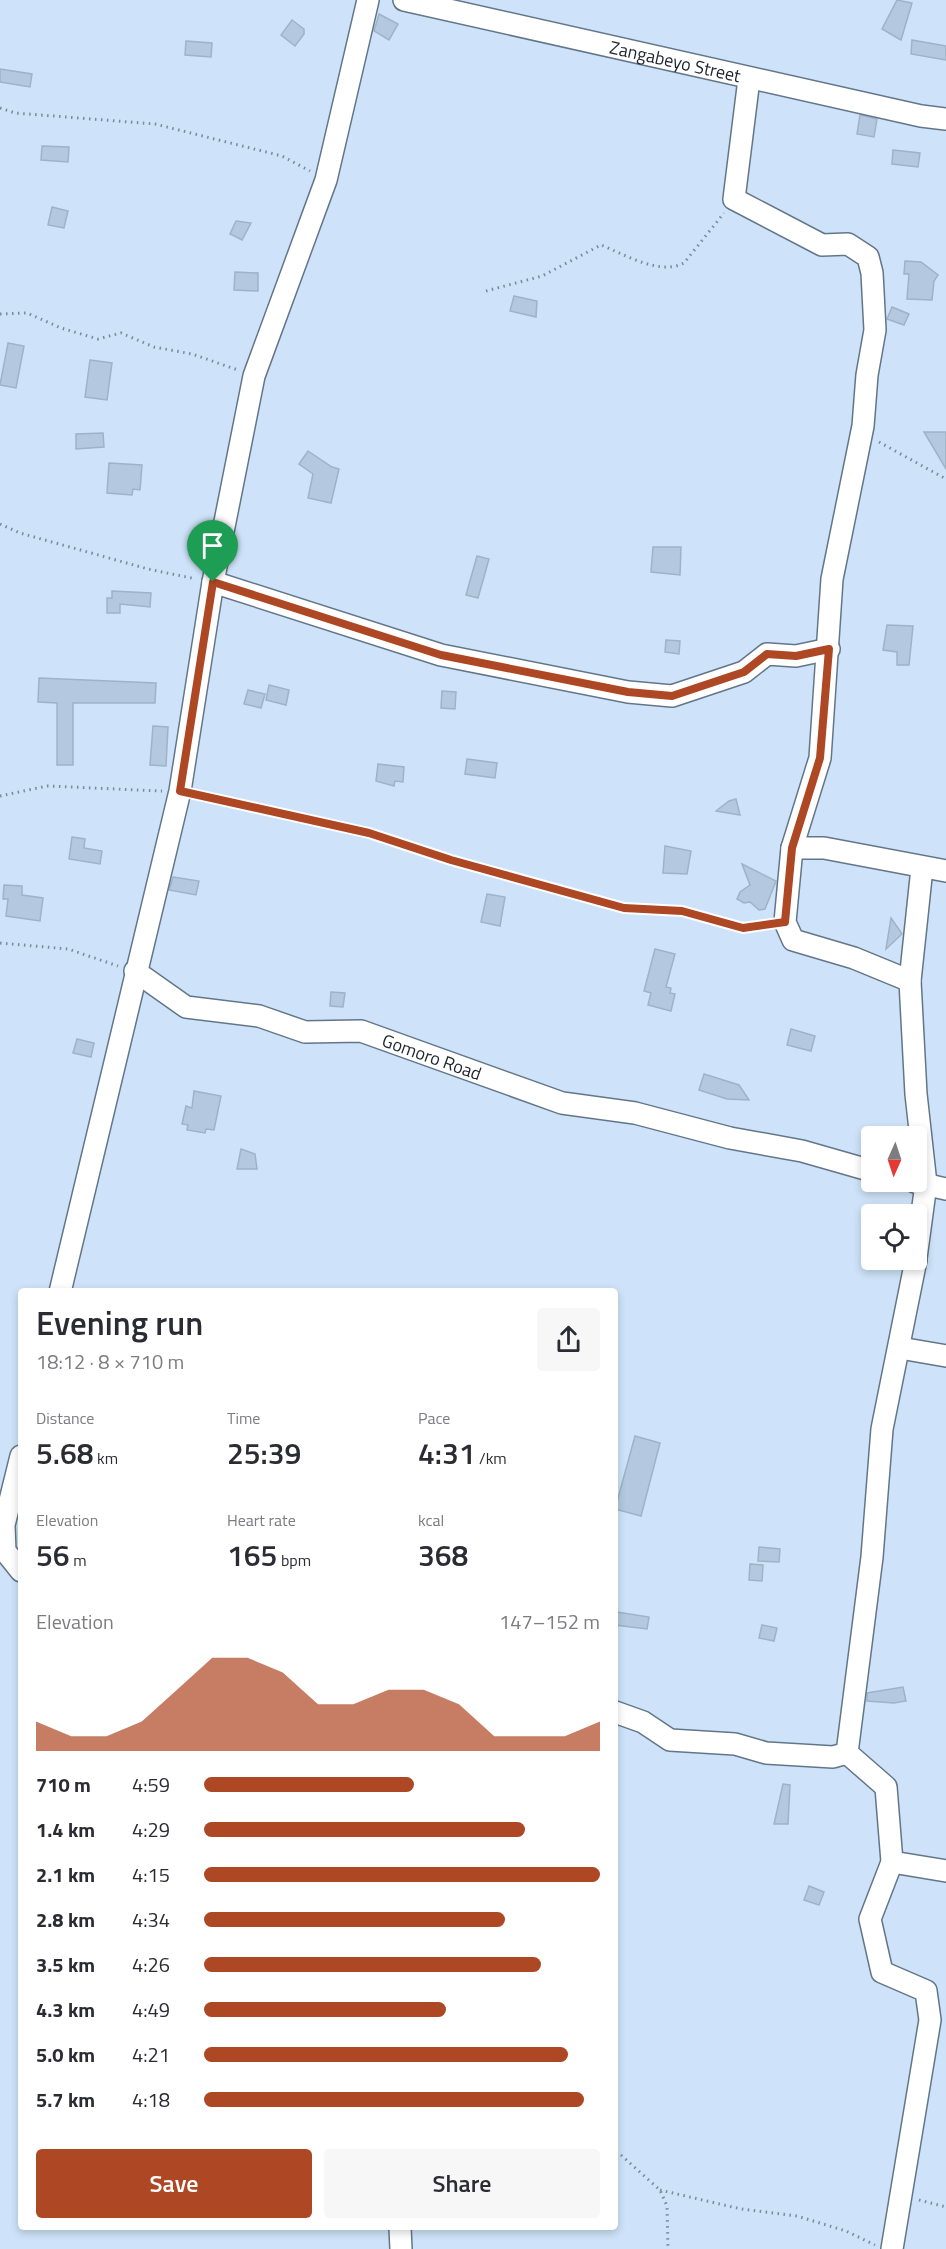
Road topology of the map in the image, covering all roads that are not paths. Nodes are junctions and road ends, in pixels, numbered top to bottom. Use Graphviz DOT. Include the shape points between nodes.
graph roads {
  1 [pos="368,0"];
  2 [pos="404,0"];
  3 [pos="749,79"];
  4 [pos="946,119"];
  5 [pos="213,582"];
  6 [pos="829,649"];
  7 [pos="792,848"];
  8 [pos="922,868"];
  9 [pos="946,871"];
  10 [pos="135,971"];
  11 [pos="910,981"];
  12 [pos="861,1168"];
  13 [pos="929,1185"];
  14 [pos="926,1204"];
  15 [pos="914,1270"];
  16 [pos="61,1288"];
  17 [pos="900,1348"];
  18 [pos="946,1356"];
  19 [pos="18,1468"];
  20 [pos="18,1567"];
  21 [pos="618,1713"];
  22 [pos="847,1753"];
  23 [pos="892,1862"];
  24 [pos="946,1871"];
  25 [pos="400,2230"];
  26 [pos="401,2249"];
  27 [pos="892,2249"];
  1 -- 5 [label="street" via="326,180 254,376"];
  2 -- 3 [label="street, Zangabeyo Street"];
  3 -- 4 [label="street, Zangabeyo Street"];
  3 -- 6 [label="street" via="734,199 822,245 848,244 868,257 872,273 875,330 863,426 832,579"];
  5 -- 6 [label="street" via="441,655 628,692 672,696 744,672 767,654 796,656"];
  5 -- 10 [label="street" via="180,791"];
  6 -- 7 [label="street" via="820,758"];
  7 -- 8 [label="street" via="825,848"];
  7 -- 11 [label="street" via="785,922 793,940 845,955"];
  8 -- 9 [label="street"];
  8 -- 11 [label="street"];
  10 -- 12 [label="street, Gomoro Road" via="186,1007 259,1016 305,1032 362,1031 562,1102 635,1113"];
  10 -- 16 [label="street"];
  11 -- 13 [label="street" via="916,1094"];
  13 -- 14 [label="street"];
  15 -- 17 [label="street"];
  17 -- 18 [label="street"];
  17 -- 22 [label="street" via="882,1429 872,1557"];
  19 -- 20 [label="street" via="4,1525 5,1551"];
  21 -- 22 [label="street" via="643,1722 670,1740 735,1744 766,1753 833,1757"];
  22 -- 23 [label="street" via="886,1787"];
  23 -- 24 [label="street"];
  23 -- 27 [label="street" via="870,1919 882,1972 926,1991 930,2020"];
  25 -- 26 [label="street"];
}
